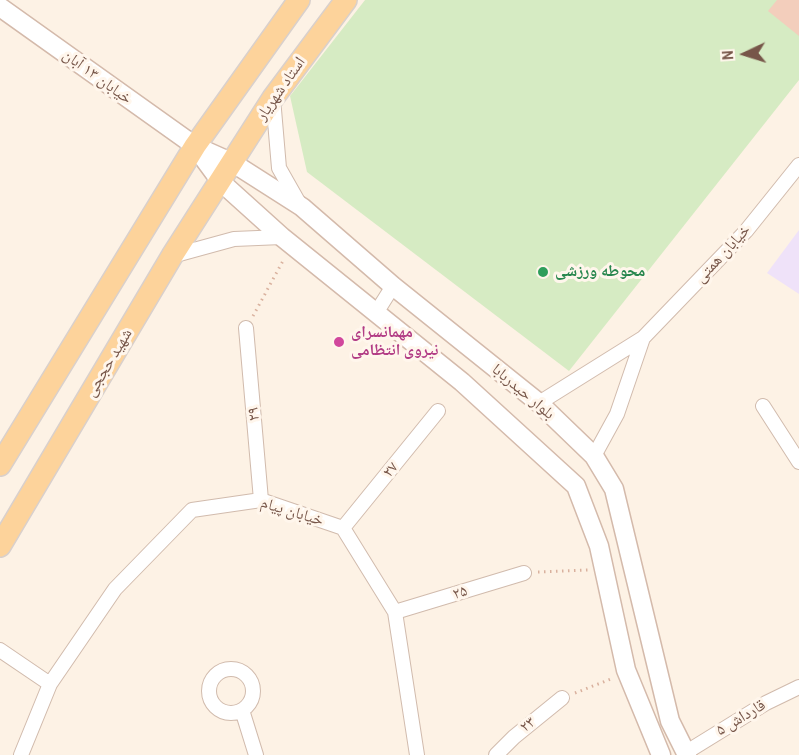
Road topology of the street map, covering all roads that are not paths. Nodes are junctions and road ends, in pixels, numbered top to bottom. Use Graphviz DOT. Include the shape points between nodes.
graph roads {
  1 [pos="299,0"];
  2 [pos="346,0"];
  3 [pos="0,7"];
  4 [pos="273,98"];
  5 [pos="195,146"];
  6 [pos="233,163"];
  7 [pos="799,165"];
  8 [pos="221,182"];
  9 [pos="302,207"];
  10 [pos="287,240"];
  11 [pos="172,256"];
  12 [pos="393,286"];
  13 [pos="376,313"];
  14 [pos="246,328"];
  15 [pos="643,338"];
  16 [pos="539,403"];
  17 [pos="763,406"];
  18 [pos="438,411"];
  19 [pos="594,456"];
  20 [pos="799,462"];
  21 [pos="0,465"];
  22 [pos="261,500"];
  23 [pos="343,528"];
  24 [pos="0,546"];
  25 [pos="524,573"];
  26 [pos="395,612"];
  27 [pos="0,650"];
  28 [pos="51,684"];
  29 [pos="799,687"];
  30 [pos="562,698"];
  31 [pos="242,710"];
  32 [pos="686,754"];
  33 [pos="21,755"];
  34 [pos="256,755"];
  35 [pos="417,755"];
  36 [pos="496,755"];
  37 [pos="661,755"];
  1 -- 5 [label="main road"];
  2 -- 4 [label="main road, استاد شهریار"];
  3 -- 5 [label="street, خیابان ۱۳ آبان"];
  4 -- 6 [label="main road, استاد شهریار"];
  4 -- 9 [label="street" via="279,168"];
  5 -- 6 [label="street, بلوار حیدربابا"];
  5 -- 8 [label="street, بلوار حیدربابا"];
  5 -- 21 [label="main road"];
  6 -- 8 [label="main road, استاد شهریار"];
  6 -- 9 [label="street, بلوار حیدربابا"];
  7 -- 15 [label="street, خیابان همتی" via="746,231"];
  8 -- 10 [label="street, بلوار حیدربابا"];
  8 -- 11 [label="main road, شهید حججی"];
  9 -- 12 [label="street, بلوار حیدربابا"];
  10 -- 11 [label="street" via="234,239"];
  10 -- 13 [label="street, بلوار حیدربابا"];
  11 -- 24 [label="main road, شهید حججی"];
  12 -- 13 [label="street"];
  12 -- 16 [label="street, بلوار حیدربابا"];
  13 -- 37 [label="street, بلوار حیدربابا" via="462,382 576,486 599,546 628,673"];
  14 -- 22 [label="street, ۲۹"];
  15 -- 16 [label="street"];
  15 -- 19 [label="street" via="617,414"];
  16 -- 19 [label="street, بلوار حیدربابا"];
  17 -- 20 [label="street"];
  18 -- 23 [label="street, ۲۷"];
  19 -- 32 [label="street, بلوار حیدربابا" via="614,489 670,721"];
  22 -- 23 [label="street, خیابان پیام"];
  22 -- 28 [label="street, خیابان پیام" via="192,510 115,589"];
  23 -- 26 [label="street, خیابان پیام"];
  25 -- 26 [label="street, ۲۵"];
  26 -- 35 [label="street, خیابان پیام"];
  27 -- 28 [label="street"];
  28 -- 33 [label="street, خیابان پیام"];
  29 -- 32 [label="street, ۵ قارداش" via="766,703"];
  30 -- 36 [label="street, ۲۳"];
  31 -- 34 [label="street"];
}
